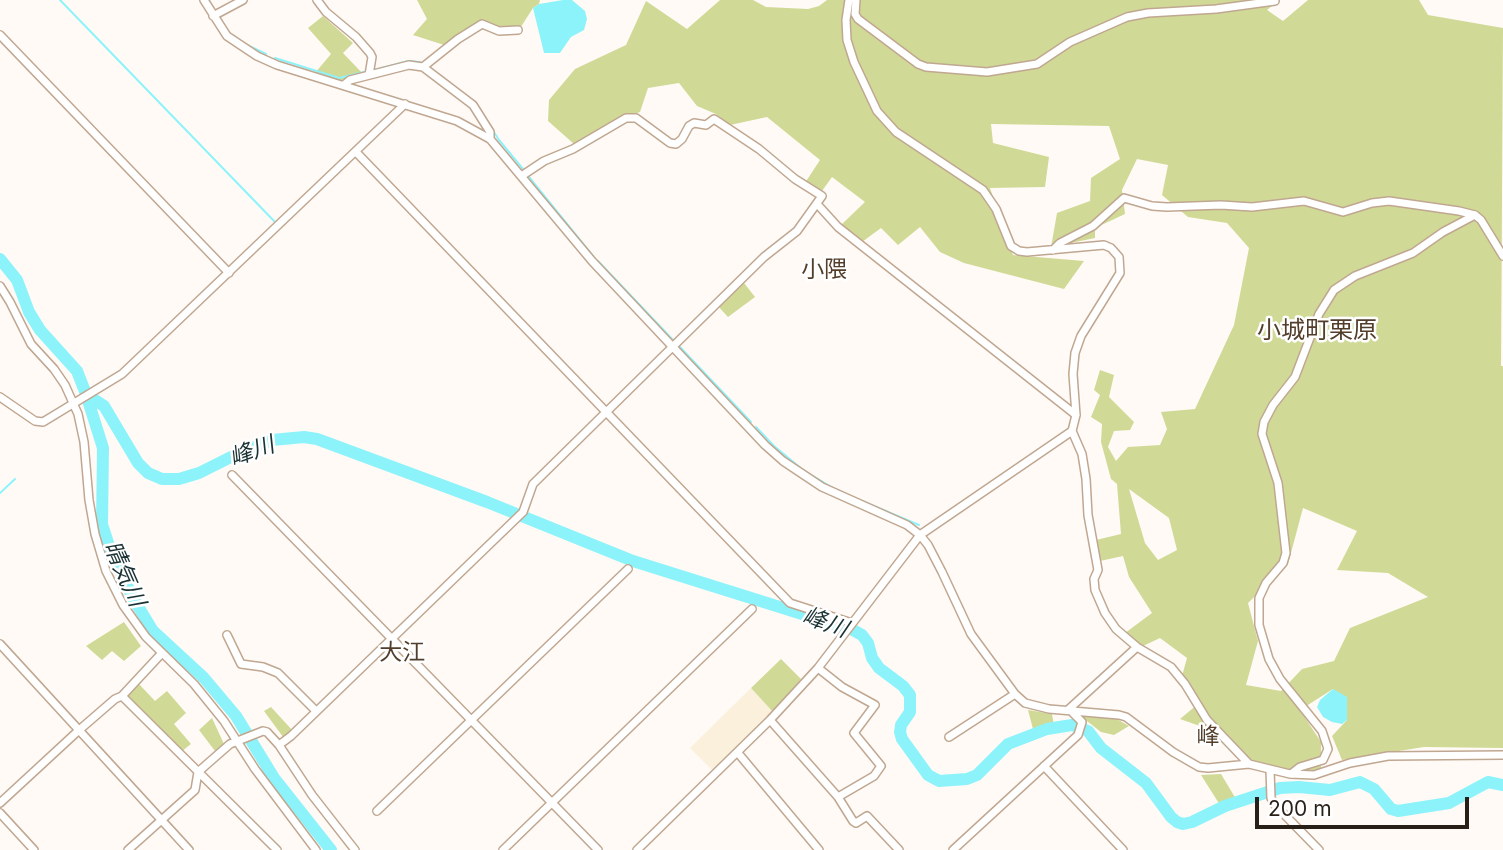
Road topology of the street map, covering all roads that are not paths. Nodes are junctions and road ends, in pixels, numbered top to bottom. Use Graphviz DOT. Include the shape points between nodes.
graph roads {
  1 [pos="204,0"];
  2 [pos="243,0"];
  3 [pos="317,0"];
  4 [pos="849,0"];
  5 [pos="856,0"];
  6 [pos="1275,1"];
  7 [pos="212,16"];
  8 [pos="518,30"];
  9 [pos="0,35"];
  10 [pos="423,66"];
  11 [pos="369,75"];
  12 [pos="344,85"];
  13 [pos="405,104"];
  14 [pos="490,139"];
  15 [pos="356,152"];
  16 [pos="523,175"];
  17 [pos="818,205"];
  18 [pos="1475,215"];
  19 [pos="1053,250"];
  20 [pos="1503,256"];
  21 [pos="229,273"];
  22 [pos="0,286"];
  23 [pos="673,347"];
  24 [pos="0,397"];
  25 [pos="75,402"];
  26 [pos="606,413"];
  27 [pos="1076,415"];
  28 [pos="1072,431"];
  29 [pos="232,475"];
  30 [pos="920,535"];
  31 [pos="628,569"];
  32 [pos="752,609"];
  33 [pos="852,623"];
  34 [pos="228,635"];
  35 [pos="393,638"];
  36 [pos="0,644"];
  37 [pos="1137,647"];
  38 [pos="162,653"];
  39 [pos="818,668"];
  40 [pos="1015,694"];
  41 [pos="122,695"];
  42 [pos="1069,709"];
  43 [pos="316,711"];
  44 [pos="472,720"];
  45 [pos="770,720"];
  46 [pos="78,731"];
  47 [pos="949,737"];
  48 [pos="239,741"];
  49 [pos="279,744"];
  50 [pos="738,753"];
  51 [pos="1503,755"];
  52 [pos="1249,764"];
  53 [pos="1045,766"];
  54 [pos="1270,770"];
  55 [pos="198,772"];
  56 [pos="1290,774"];
  57 [pos="838,797"];
  58 [pos="0,803"];
  59 [pos="552,803"];
  60 [pos="377,811"];
  61 [pos="0,813"];
  62 [pos="161,819"];
  63 [pos="34,850"];
  64 [pos="128,850"];
  65 [pos="189,850"];
  66 [pos="277,850"];
  67 [pos="316,850"];
  68 [pos="355,850"];
  69 [pos="503,850"];
  70 [pos="598,850"];
  71 [pos="637,850"];
  72 [pos="819,850"];
  73 [pos="898,850"];
  74 [pos="953,850"];
  75 [pos="1123,850"];
  76 [pos="1319,850"];
  1 -- 7 [label="street"];
  2 -- 7 [label="street"];
  3 -- 11 [label="street" via="370,53"];
  4 -- 19 [label="street" via="850,51 888,126 983,190 1011,246 1027,253"];
  5 -- 6 [label="street" via="858,19 918,64 987,72 1037,64 1070,42 1127,17"];
  7 -- 12 [label="street" via="227,36 257,56"];
  8 -- 10 [label="street" via="499,31 482,24"];
  9 -- 21 [label="street"];
  10 -- 11 [label="street"];
  10 -- 14 [label="street" via="473,105"];
  11 -- 12 [label="street"];
  12 -- 13 [label="street"];
  13 -- 14 [label="street" via="457,121"];
  13 -- 15 [label="street"];
  14 -- 16 [label="street"];
  15 -- 21 [label="street"];
  15 -- 26 [label="street"];
  16 -- 17 [label="street" via="626,118 636,118 676,144 689,125 706,125 714,119 822,196"];
  16 -- 23 [label="street" via="592,261"];
  17 -- 23 [label="street" via="797,231"];
  17 -- 27 [label="street" via="838,227"];
  18 -- 19 [label="street" via="1389,201 1337,212 1304,201 1152,206 1124,198 1093,226"];
  18 -- 20 [label="street"];
  18 -- 56 [label="street" via="1413,253 1354,276 1334,290 1319,314 1295,377 1264,422 1262,434 1278,483 1286,553 1259,598 1259,625 1280,679 1322,731 1328,749 1323,760"];
  19 -- 27 [label="street" via="1104,245 1116,252 1121,264 1075,353"];
  21 -- 25 [label="street" via="134,364"];
  22 -- 25 [label="street" via="31,344"];
  23 -- 26 [label="street"];
  23 -- 30 [label="street" via="783,461 822,487"];
  24 -- 25 [label="street" via="43,422"];
  25 -- 38 [label="street" via="92,522 106,570 134,620"];
  26 -- 33 [label="street" via="790,603"];
  26 -- 35 [label="street" via="533,484 523,512"];
  27 -- 28 [label="street"];
  28 -- 30 [label="street"];
  28 -- 37 [label="street" via="1086,479 1098,570 1095,590 1110,621"];
  29 -- 35 [label="street"];
  30 -- 33 [label="street"];
  30 -- 40 [label="street" via="971,634"];
  31 -- 44 [label="street"];
  32 -- 59 [label="street"];
  33 -- 39 [label="street"];
  34 -- 43 [label="street" via="241,664 278,673"];
  35 -- 43 [label="street"];
  35 -- 44 [label="street"];
  36 -- 46 [label="street"];
  37 -- 42 [label="street"];
  37 -- 52 [label="street" via="1171,667 1207,720"];
  38 -- 41 [label="street"];
  38 -- 48 [label="street" via="194,684"];
  39 -- 45 [label="street"];
  39 -- 57 [label="street" via="875,705 854,733 881,766 874,776"];
  40 -- 42 [label="street" via="1034,707"];
  40 -- 47 [label="street"];
  41 -- 46 [label="street"];
  41 -- 55 [label="street"];
  42 -- 52 [label="street" via="1126,717 1199,767"];
  42 -- 53 [label="street" via="1082,722 1080,731"];
  43 -- 49 [label="street"];
  44 -- 59 [label="street"];
  44 -- 60 [label="street"];
  45 -- 50 [label="street"];
  45 -- 57 [label="street"];
  46 -- 58 [label="street"];
  46 -- 62 [label="street"];
  48 -- 49 [label="street" via="263,731"];
  48 -- 55 [label="street"];
  48 -- 67 [label="street"];
  49 -- 68 [label="street"];
  50 -- 71 [label="street"];
  50 -- 72 [label="street"];
  51 -- 56 [label="street" via="1388,756 1314,775"];
  52 -- 54 [label="street"];
  53 -- 74 [label="street"];
  53 -- 75 [label="street"];
  54 -- 56 [label="street"];
  54 -- 76 [label="street" via="1275,805"];
  55 -- 62 [label="street" via="195,790"];
  55 -- 66 [label="street"];
  57 -- 73 [label="street" via="853,821 867,816"];
  59 -- 69 [label="street"];
  59 -- 70 [label="street"];
  61 -- 63 [label="street"];
  62 -- 64 [label="street"];
  62 -- 65 [label="street"];
}
